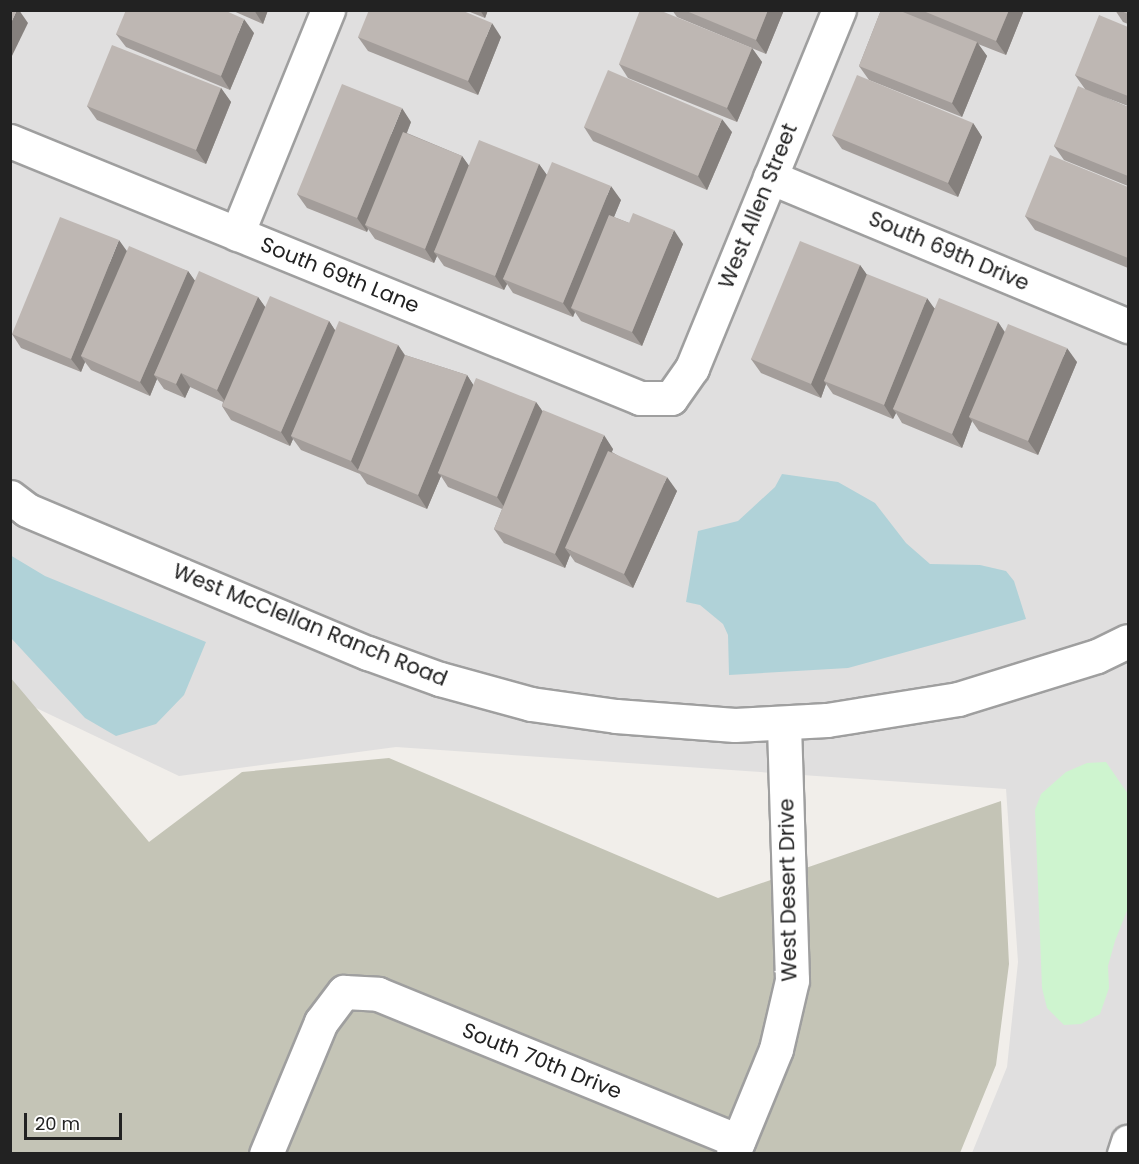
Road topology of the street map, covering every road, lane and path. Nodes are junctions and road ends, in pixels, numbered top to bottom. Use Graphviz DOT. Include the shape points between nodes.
graph roads {
  1 [pos="328,10"];
  2 [pos="838,10"];
  3 [pos="13,149"];
  4 [pos="770,177"];
  5 [pos="237,234"];
  6 [pos="1128,326"];
  7 [pos="671,398"];
  8 [pos="16,505"];
  9 [pos="1128,641"];
  10 [pos="784,724"];
  11 [pos="1128,1142"];
  12 [pos="735,1148"];
  13 [pos="266,1154"];
  14 [pos="1124,1154"];
  1 -- 5 [label="street"];
  2 -- 4 [label="street, West Allen Street"];
  3 -- 5 [label="street, South 69th Lane"];
  4 -- 6 [label="street, South 69th Drive"];
  4 -- 7 [label="street, West Allen Street" via="692,368"];
  5 -- 7 [label="street, South 69th Lane" via="640,398"];
  8 -- 10 [label="street, West McClellan Ranch Road" via="368,653 440,679 531,704 616,716 735,725"];
  9 -- 10 [label="street, West McClellan Ranch Road" via="1097,656 958,699"];
  10 -- 12 [label="street, West Desert Drive" via="792,980 776,1049"];
  11 -- 14 [label="street"];
  12 -- 13 [label="street, South 70th Drive" via="378,994 344,992 321,1022"];
}
